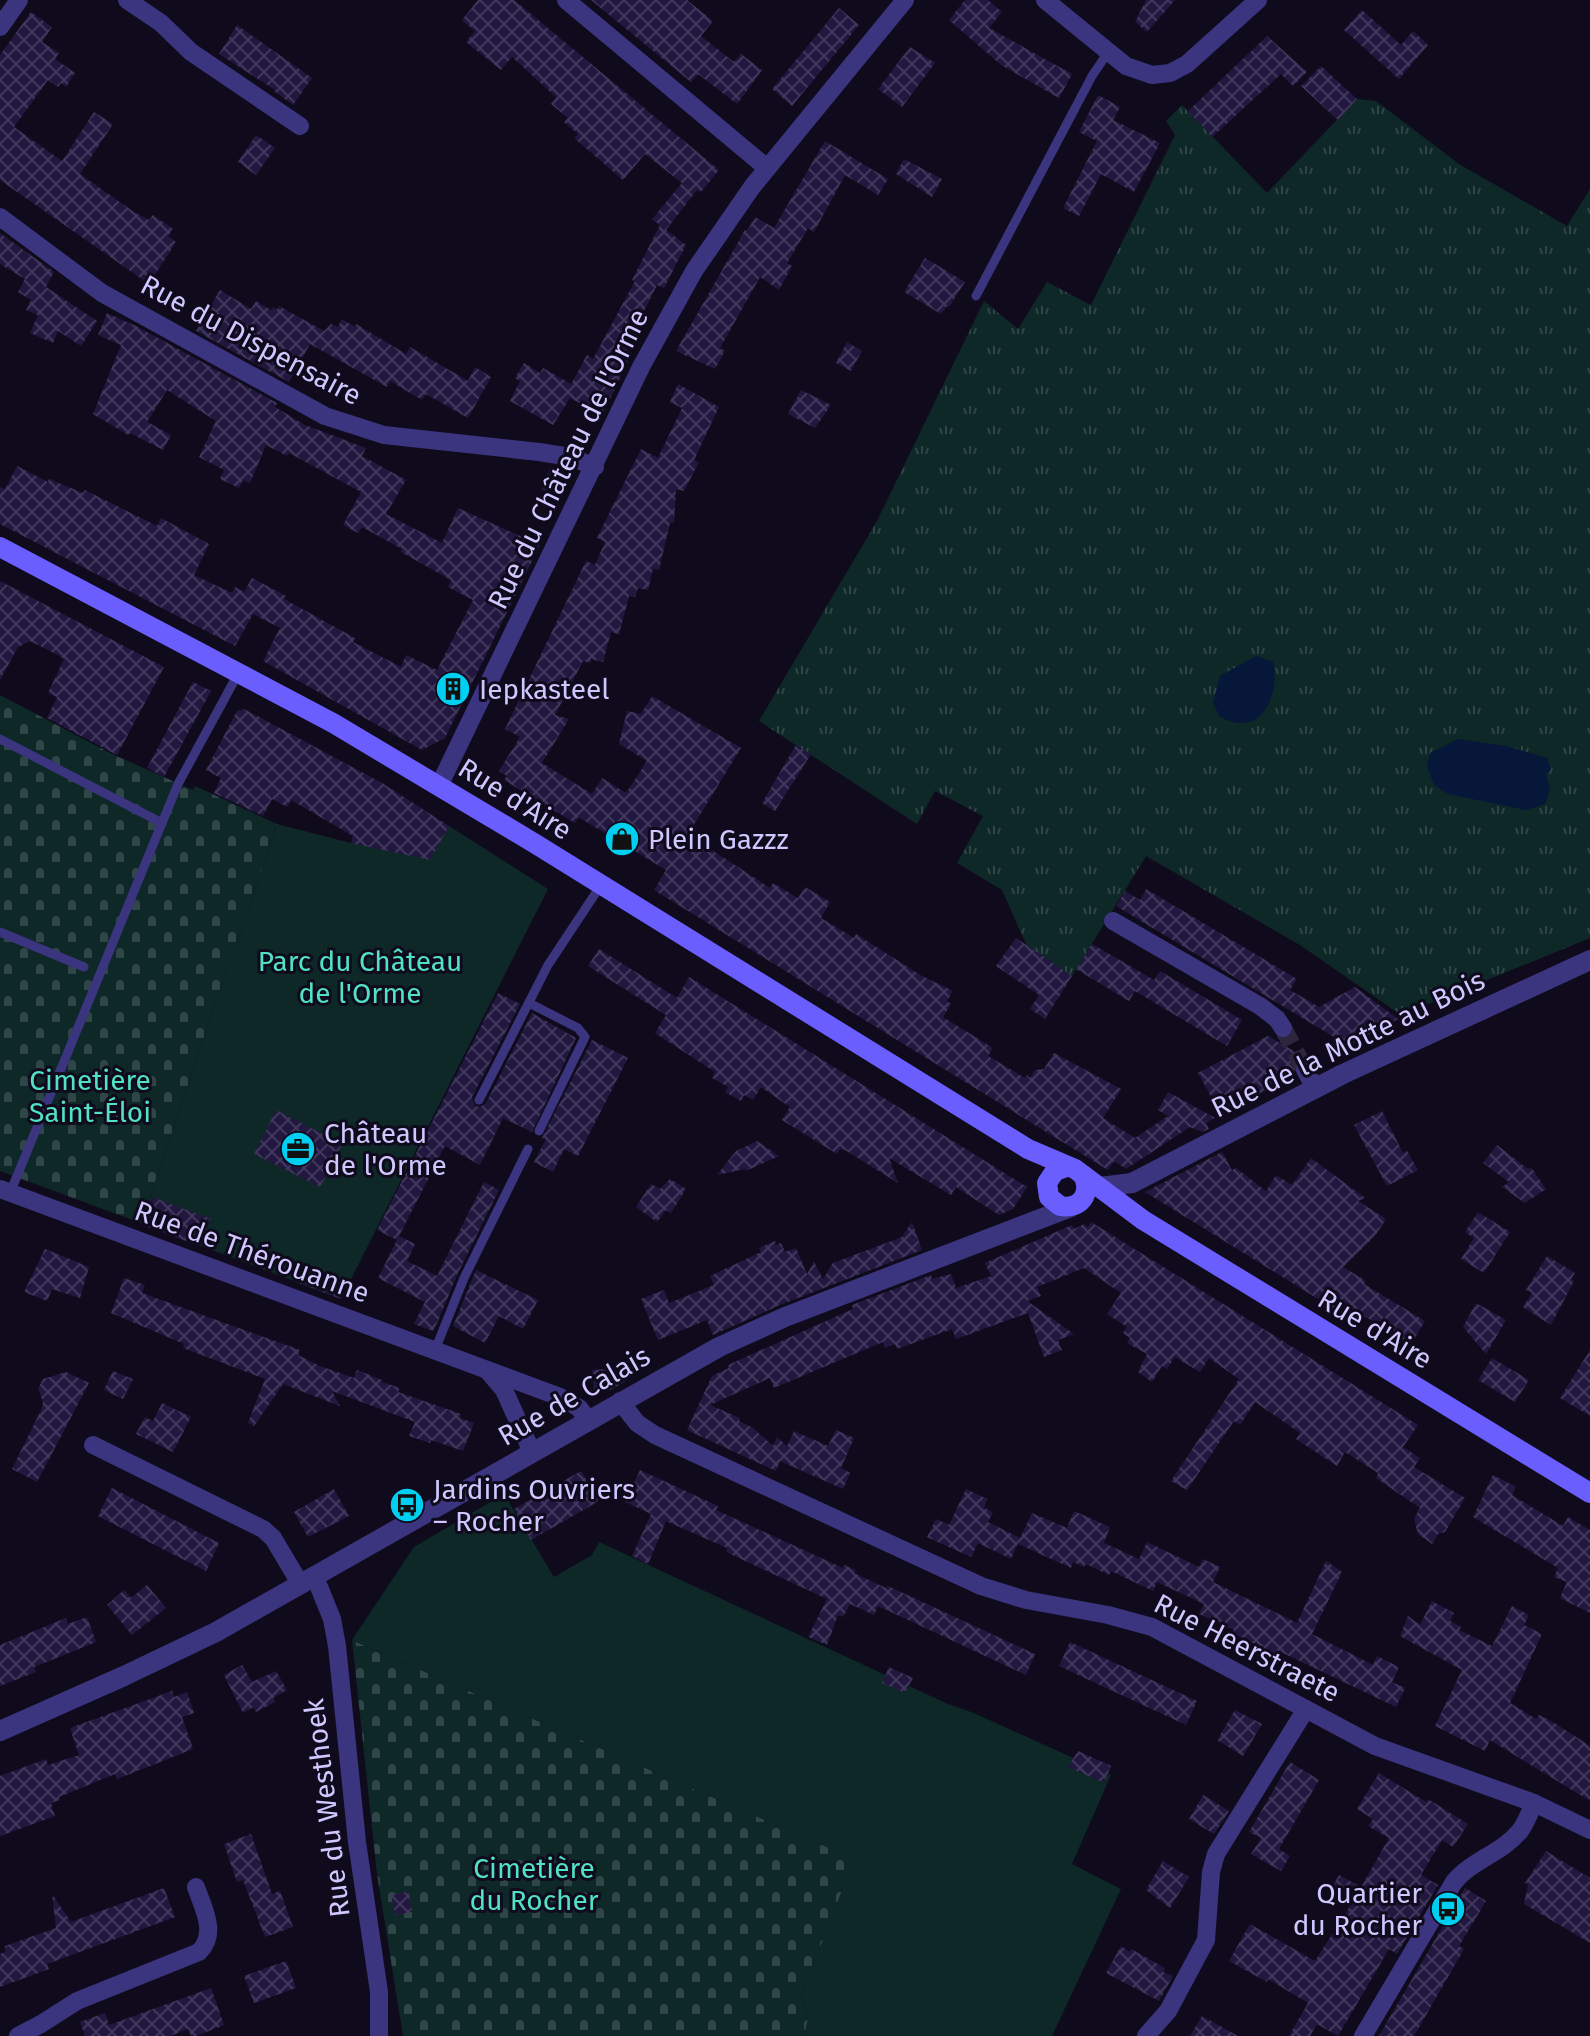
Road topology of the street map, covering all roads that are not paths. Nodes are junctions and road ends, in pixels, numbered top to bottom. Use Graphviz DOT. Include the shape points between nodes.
graph roads {
  1 [pos="19,0"];
  2 [pos="127,0"];
  3 [pos="566,0"];
  4 [pos="905,0"];
  5 [pos="1045,0"];
  6 [pos="1258,0"];
  7 [pos="0,27"];
  8 [pos="1109,51"];
  9 [pos="300,126"];
  10 [pos="767,168"];
  11 [pos="0,217"];
  12 [pos="976,296"];
  13 [pos="595,467"];
  14 [pos="0,547"];
  15 [pos="239,672"];
  16 [pos="0,739"];
  17 [pos="439,786"];
  18 [pos="162,823"];
  19 [pos="601,885"];
  20 [pos="1113,921"];
  21 [pos="0,932"];
  22 [pos="1590,960"];
  23 [pos="84,967"];
  24 [pos="529,1003"];
  25 [pos="1283,1028"];
  26 [pos="479,1100"];
  27 [pos="539,1131"];
  28 [pos="528,1149"];
  29 [pos="1028,1149"];
  30 [pos="1083,1176"];
  31 [pos="1048,1187"];
  32 [pos="5,1191"];
  33 [pos="1125,1201"];
  34 [pos="1076,1205"];
  35 [pos="1018,1227"];
  36 [pos="435,1350"];
  37 [pos="484,1368"];
  38 [pos="620,1401"];
  39 [pos="588,1420"];
  40 [pos="93,1445"];
  41 [pos="532,1452"];
  42 [pos="1590,1493"];
  43 [pos="308,1581"];
  44 [pos="1306,1709"];
  45 [pos="0,1731"];
  46 [pos="1534,1803"];
  47 [pos="1590,1830"];
  48 [pos="196,1887"];
  49 [pos="18,2036"];
  50 [pos="379,2036"];
  51 [pos="1146,2036"];
  52 [pos="1363,2036"];
  1 -- 7 [label="street"];
  2 -- 9 [label="street" via="191,52"];
  3 -- 10 [label="street"];
  4 -- 10 [label="street, Rue du Château de l'Orme"];
  5 -- 8 [label="street"];
  6 -- 8 [label="street" via="1196,58 1170,73 1135,71"];
  8 -- 12 [label="lane"];
  10 -- 13 [label="street, Rue du Château de l'Orme" via="689,280"];
  11 -- 13 [label="street, Rue du Dispensaire" via="102,293 325,416 384,435 539,452"];
  13 -- 17 [label="street, Rue du Château de l'Orme"];
  14 -- 15 [label="main road, Rue d'Aire"];
  15 -- 17 [label="main road, Rue d'Aire"];
  15 -- 18 [label="lane"];
  16 -- 18 [label="lane"];
  17 -- 19 [label="main road, Rue d'Aire"];
  18 -- 32 [label="lane"];
  19 -- 24 [label="lane"];
  19 -- 29 [label="main road, Rue d'Aire"];
  20 -- 25 [label="street" via="1260,1006"];
  21 -- 23 [label="lane"];
  22 -- 33 [label="street, Rue de la Motte au Bois" via="1310,1079"];
  24 -- 26 [label="lane"];
  24 -- 27 [label="lane" via="578,1028 585,1037"];
  28 -- 36 [label="lane"];
  29 -- 30 [label="main road, Rue d'Aire"];
  29 -- 31 [label="main road, Rue d'Aire"];
  30 -- 31 [label="main road" via="1055,1171"];
  30 -- 33 [label="main road, Rue d'Aire"];
  30 -- 34 [label="main road" via="1087,1191"];
  31 -- 34 [label="main road" via="1057,1205"];
  31 -- 35 [label="street, Rue de Calais" via="1034,1214"];
  32 -- 36 [label="street, Rue de Thérouanne"];
  33 -- 34 [label="main road, Rue d'Aire"];
  33 -- 42 [label="main road, Rue d'Aire"];
  34 -- 35 [label="street, Rue de Calais"];
  35 -- 38 [label="street, Rue de Calais" via="760,1328"];
  36 -- 37 [label="street, Rue de Thérouanne"];
  37 -- 39 [label="street, Rue de Thérouanne" via="560,1397"];
  37 -- 41 [label="street" via="504,1390"];
  38 -- 39 [label="street, Rue de Calais"];
  38 -- 44 [label="street, Rue Heerstraete" via="655,1435 981,1586 1152,1627"];
  39 -- 41 [label="street, Rue de Calais"];
  40 -- 43 [label="street, Rue du Westhoek" via="263,1529"];
  41 -- 43 [label="street, Rue de Calais"];
  43 -- 45 [label="street, Rue de Calais" via="158,1661"];
  43 -- 50 [label="street, Rue du Westhoek" via="332,1619 337,1646 379,1992"];
  44 -- 46 [label="street, Rue Heerstraete" via="1383,1750"];
  44 -- 51 [label="street" via="1216,1854 1203,1948 1164,2017"];
  46 -- 47 [label="street, Rue Heerstraete"];
  46 -- 52 [label="street" via="1515,1836 1454,1882"];
  48 -- 49 [label="street" via="209,1932 199,1952 87,1996"];
}
